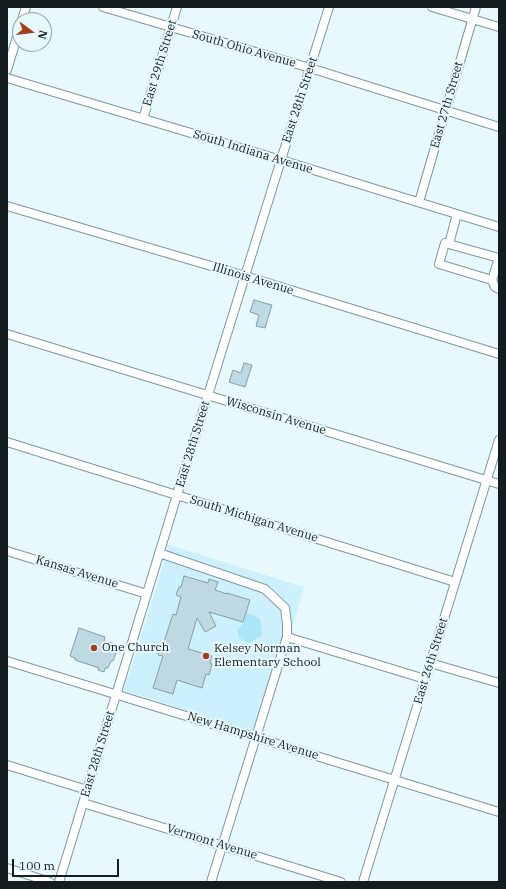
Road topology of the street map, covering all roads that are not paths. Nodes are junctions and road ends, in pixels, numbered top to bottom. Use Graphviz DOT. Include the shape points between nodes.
graph roads {
  1 [pos="103,7"];
  2 [pos="177,7"];
  3 [pos="329,7"];
  4 [pos="432,7"];
  5 [pos="476,7"];
  6 [pos="472,19"];
  7 [pos="499,27"];
  8 [pos="171,28"];
  9 [pos="12,52"];
  10 [pos="310,68"];
  11 [pos="7,70"];
  12 [pos="7,78"];
  13 [pos="446,110"];
  14 [pos="142,119"];
  15 [pos="499,126"];
  16 [pos="281,160"];
  17 [pos="419,202"];
  18 [pos="7,206"];
  19 [pos="457,214"];
  20 [pos="499,227"];
  21 [pos="449,244"];
  22 [pos="245,276"];
  23 [pos="492,280"];
  24 [pos="499,289"];
  25 [pos="7,334"];
  26 [pos="499,354"];
  27 [pos="208,395"];
  28 [pos="499,440"];
  29 [pos="7,442"];
  30 [pos="486,480"];
  31 [pos="499,484"];
  32 [pos="177,495"];
  33 [pos="7,550"];
  34 [pos="159,553"];
  35 [pos="455,582"];
  36 [pos="147,594"];
  37 [pos="287,637"];
  38 [pos="7,661"];
  39 [pos="430,663"];
  40 [pos="425,679"];
  41 [pos="499,683"];
  42 [pos="116,694"];
  43 [pos="255,737"];
  44 [pos="7,765"];
  45 [pos="394,780"];
  46 [pos="87,790"];
  47 [pos="83,803"];
  48 [pos="499,812"];
  49 [pos="222,846"];
  50 [pos="7,868"];
  51 [pos="50,882"];
  52 [pos="59,882"];
  53 [pos="211,882"];
  54 [pos="341,882"];
  55 [pos="363,882"];
  1 -- 8 [label="street, South Ohio Avenue"];
  2 -- 8 [label="street, East 29th Street"];
  3 -- 10 [label="street, East 28th Street"];
  4 -- 6 [label="street"];
  5 -- 6 [label="street, East 27th Street"];
  6 -- 7 [label="street"];
  6 -- 13 [label="street, East 27th Street"];
  8 -- 10 [label="street, South Ohio Avenue"];
  8 -- 14 [label="street, East 29th Street"];
  9 -- 11 [label="street"];
  10 -- 13 [label="street, South Ohio Avenue"];
  10 -- 16 [label="street, East 28th Street"];
  12 -- 14 [label="street, South Indiana Avenue"];
  13 -- 15 [label="street, South Ohio Avenue"];
  13 -- 17 [label="street, East 27th Street"];
  14 -- 16 [label="street, South Indiana Avenue"];
  16 -- 17 [label="street, South Indiana Avenue"];
  16 -- 22 [label="street, East 28th Street"];
  17 -- 19 [label="street, South Indiana Avenue"];
  18 -- 22 [label="street, Illinois Avenue"];
  19 -- 20 [label="street, South Indiana Avenue"];
  19 -- 21 [label="street"];
  21 -- 23 [label="street" via="499,258"];
  21 -- 23 [label="street" via="445,243 439,264"];
  22 -- 26 [label="street, Illinois Avenue"];
  22 -- 27 [label="street, East 28th Street"];
  23 -- 24 [label="street" via="494,287"];
  25 -- 27 [label="street, Wisconsin Avenue"];
  27 -- 30 [label="street, Wisconsin Avenue"];
  27 -- 32 [label="street, East 28th Street"];
  28 -- 30 [label="street, East 26th Street"];
  29 -- 32 [label="street, South Michigan Avenue"];
  30 -- 31 [label="street, Wisconsin Avenue"];
  30 -- 35 [label="street, East 26th Street"];
  32 -- 34 [label="street, East 28th Street"];
  32 -- 35 [label="street, South Michigan Avenue"];
  33 -- 36 [label="street, Kansas Avenue"];
  34 -- 36 [label="street, East 28th Street"];
  34 -- 37 [label="street" via="265,589 285,608"];
  35 -- 39 [label="street, East 26th Street"];
  36 -- 42 [label="street, East 28th Street"];
  37 -- 40 [label="street"];
  37 -- 43 [label="street"];
  38 -- 42 [label="street, New Hampshire Avenue"];
  39 -- 40 [label="street, East 26th Street"];
  39 -- 41 [label="street"];
  40 -- 45 [label="street, East 26th Street"];
  42 -- 43 [label="street, New Hampshire Avenue"];
  42 -- 46 [label="street, East 28th Street"];
  43 -- 45 [label="street, New Hampshire Avenue"];
  43 -- 49 [label="street"];
  44 -- 46 [label="street"];
  45 -- 48 [label="street, New Hampshire Avenue"];
  45 -- 55 [label="street, East 26th Street"];
  46 -- 47 [label="street, East 28th Street"];
  47 -- 49 [label="street, Vermont Avenue"];
  47 -- 52 [label="street, East 28th Street"];
  49 -- 53 [label="street"];
  49 -- 54 [label="street, Vermont Avenue"];
  50 -- 51 [label="street"];
}
